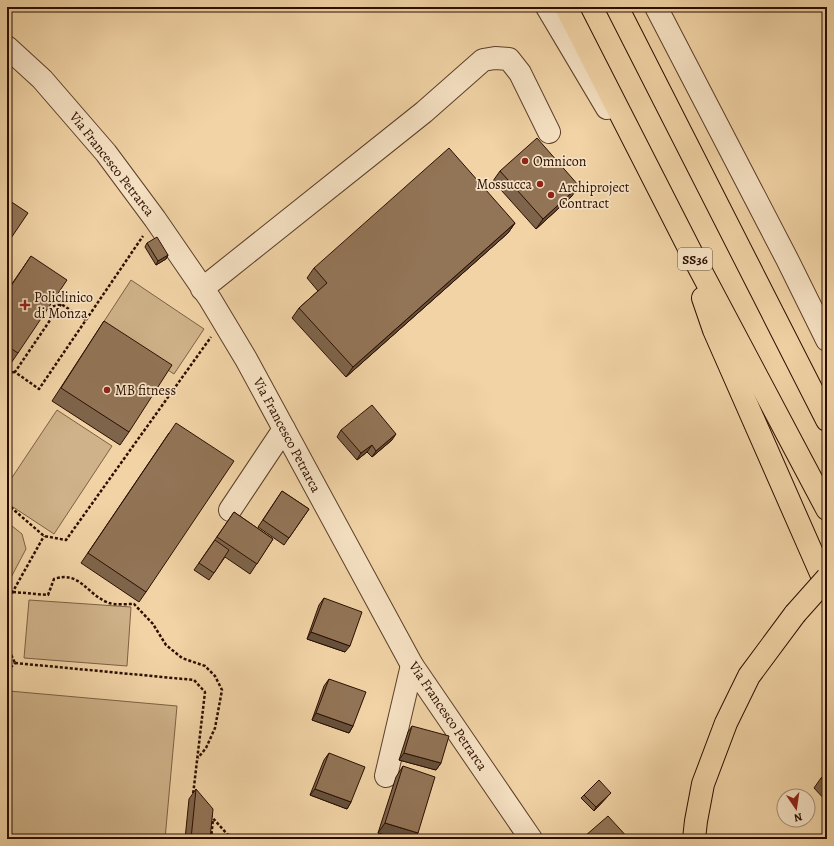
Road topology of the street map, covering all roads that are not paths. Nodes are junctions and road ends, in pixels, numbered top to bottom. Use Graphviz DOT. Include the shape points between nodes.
graph roads {
  1 [pos="548,7"];
  2 [pos="566,7"];
  3 [pos="617,7"];
  4 [pos="656,7"];
  5 [pos="9,54"];
  6 [pos="550,132"];
  7 [pos="660,191"];
  8 [pos="694,258"];
  9 [pos="202,289"];
  10 [pos="827,340"];
  11 [pos="827,420"];
  12 [pos="284,429"];
  13 [pos="827,509"];
  14 [pos="230,510"];
  15 [pos="827,578"];
  16 [pos="827,587"];
  17 [pos="412,665"];
  18 [pos="386,776"];
  19 [pos="531,839"];
  20 [pos="694,839"];
  1 -- 7 [label="street" via="631,150"];
  2 -- 7 [label="main road, SS36"];
  3 -- 11 [label="main road"];
  4 -- 10 [label="street"];
  5 -- 9 [label="street, Via Francesco Petrarca" via="42,79 106,153"];
  6 -- 9 [label="street" via="520,73 509,59 483,60 424,112"];
  7 -- 8 [label="main road, SS36"];
  8 -- 13 [label="main road, SS36"];
  8 -- 16 [label="main road" via="701,292 714,330"];
  9 -- 12 [label="street, Via Francesco Petrarca" via="246,359"];
  12 -- 14 [label="street"];
  12 -- 17 [label="street, Via Francesco Petrarca"];
  15 -- 20 [label="main road, bridge" via="795,614 749,676 726,723 703,784"];
  17 -- 18 [label="street"];
  17 -- 19 [label="street, Via Francesco Petrarca"];
}
